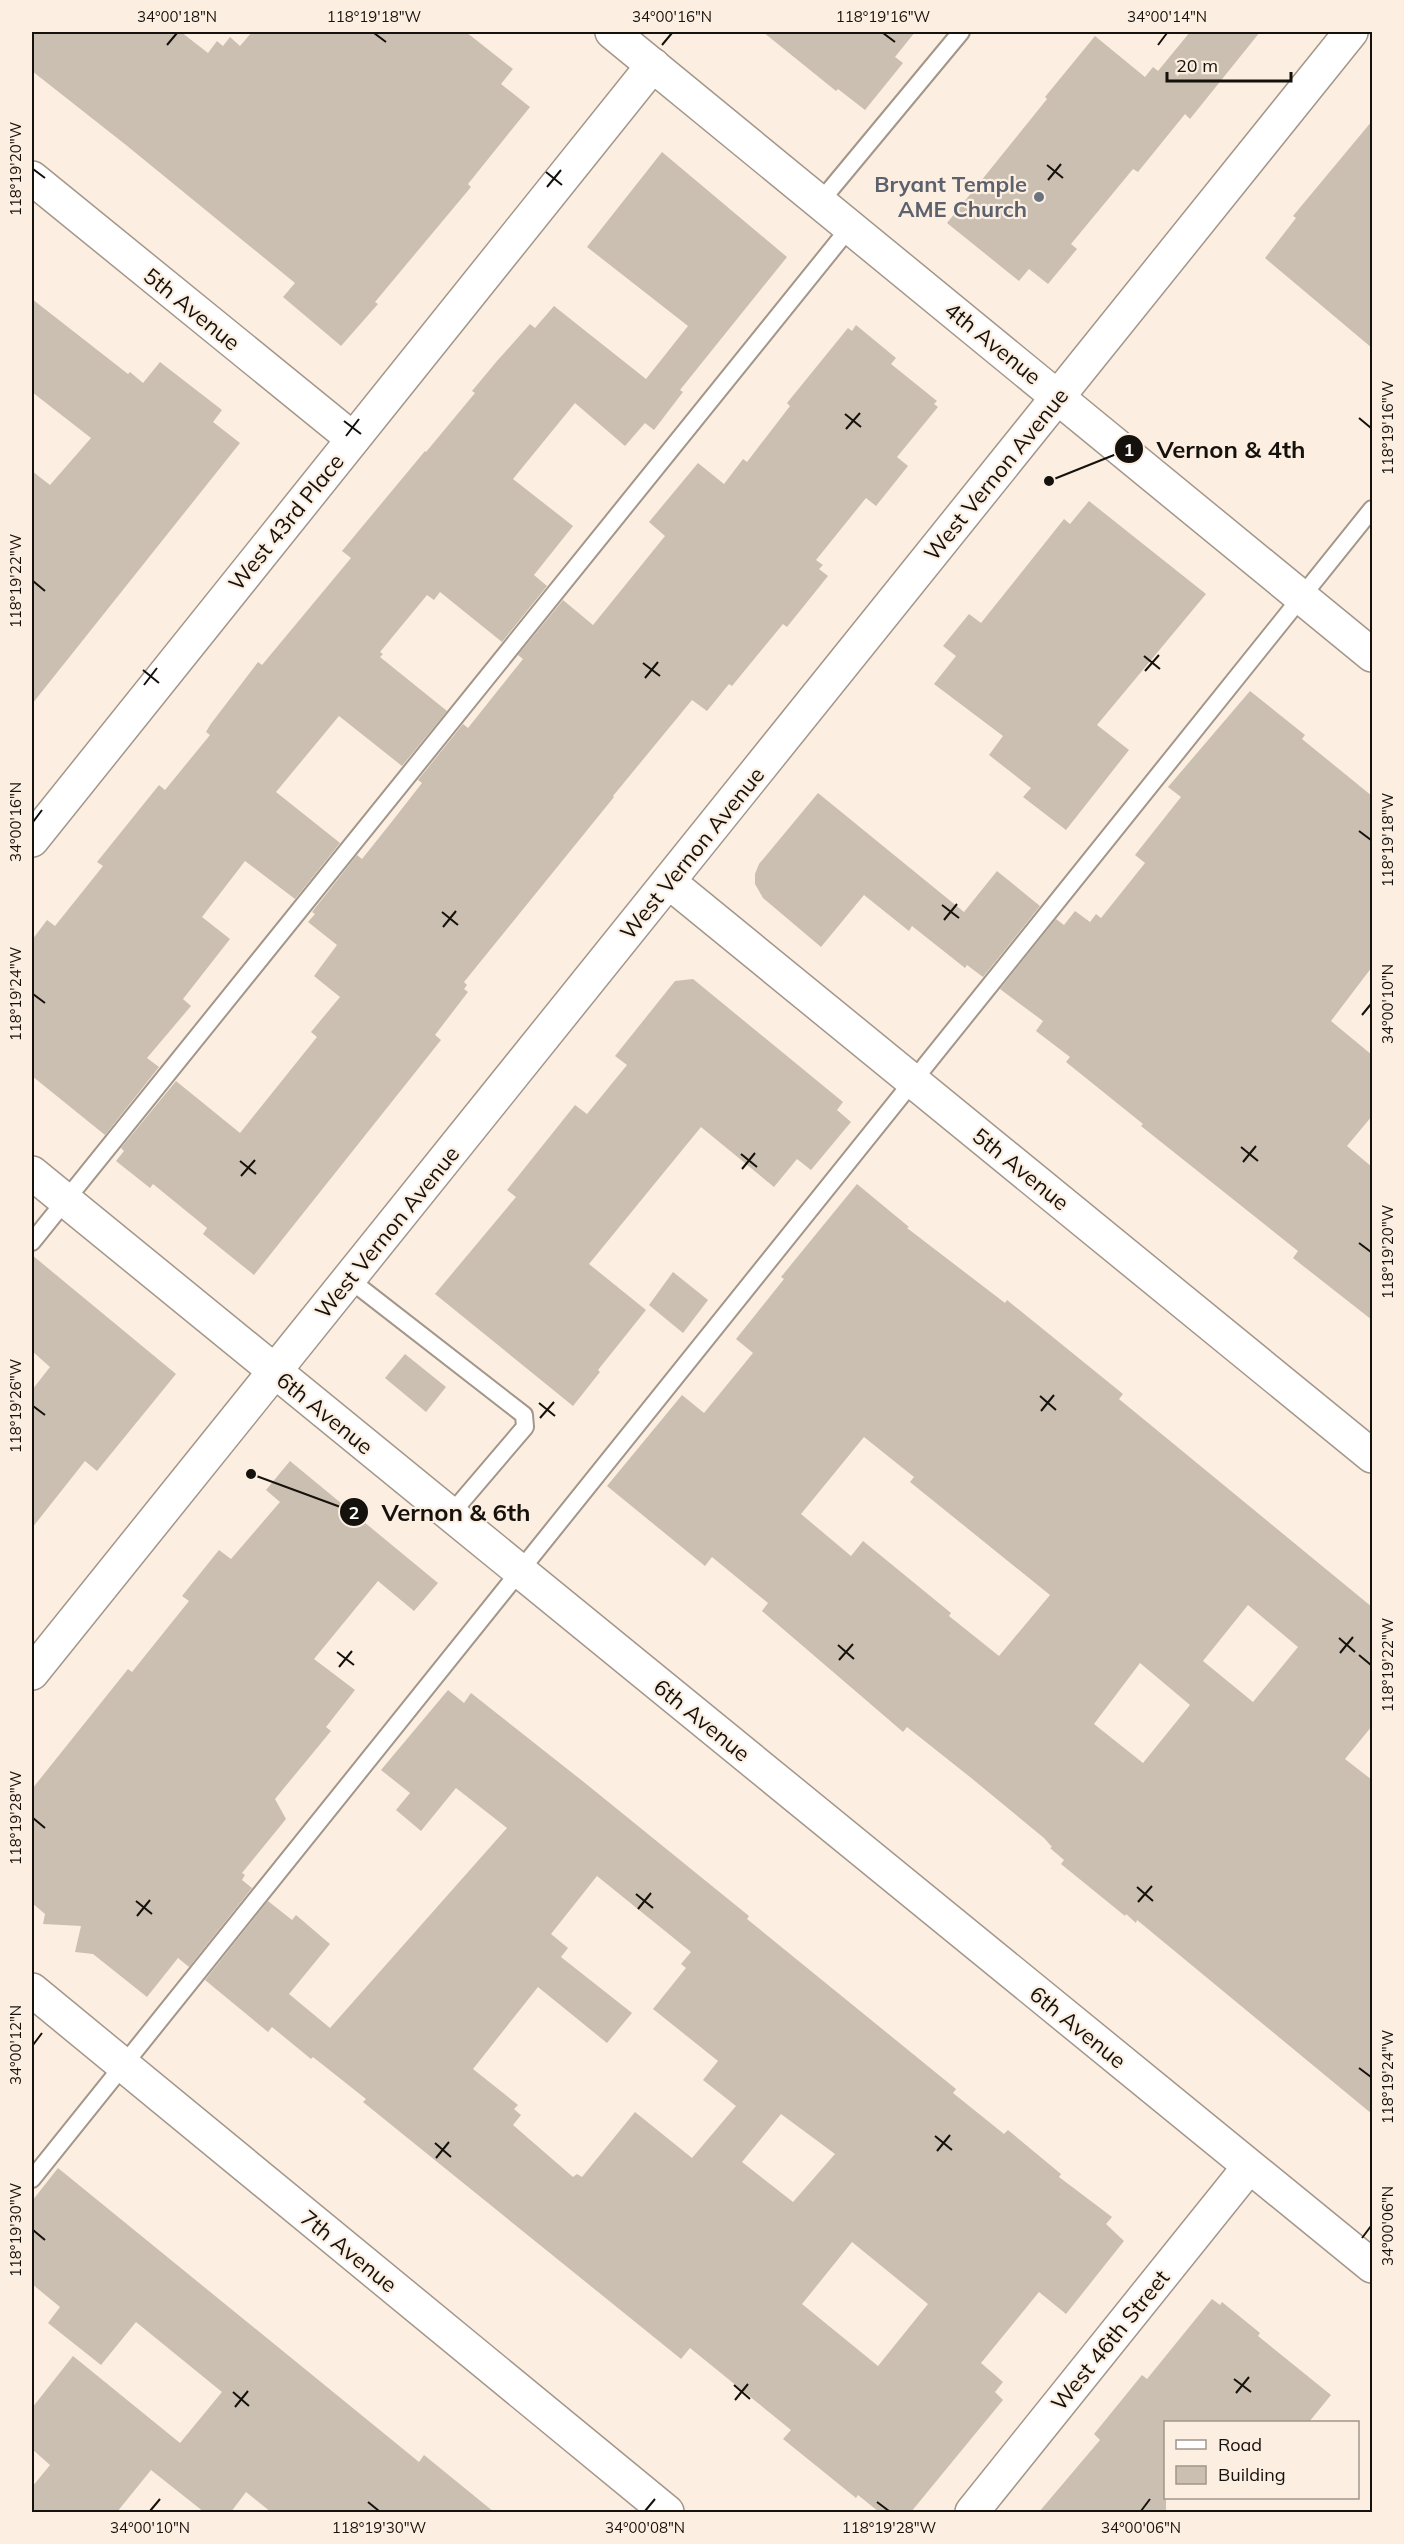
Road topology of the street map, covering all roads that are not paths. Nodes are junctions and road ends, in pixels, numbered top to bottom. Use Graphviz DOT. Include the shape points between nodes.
graph roads {
  1 [pos="612,32"];
  2 [pos="962,32"];
  3 [pos="1351,32"];
  4 [pos="653,64"];
  5 [pos="32,178"];
  6 [pos="820,202"];
  7 [pos="850,227"];
  8 [pos="1058,396"];
  9 [pos="353,439"];
  10 [pos="1372,508"];
  11 [pos="1302,597"];
  12 [pos="1372,655"];
  13 [pos="32,840"];
  14 [pos="669,882"];
  15 [pos="913,1081"];
  16 [pos="32,1173"];
  17 [pos="65,1200"];
  18 [pos="32,1242"];
  19 [pos="349,1279"];
  20 [pos="275,1371"];
  21 [pos="1372,1456"];
  22 [pos="450,1515"];
  23 [pos="519,1571"];
  24 [pos="32,1673"];
  25 [pos="32,1990"];
  26 [pos="123,2065"];
  27 [pos="1249,2167"];
  28 [pos="32,2179"];
  29 [pos="1372,2266"];
  30 [pos="667,2512"];
  31 [pos="972,2512"];
  1 -- 4 [label="street, 4th Avenue"];
  2 -- 6 [label="lane"];
  3 -- 8 [label="street, West Vernon Avenue"];
  4 -- 6 [label="street, 4th Avenue"];
  4 -- 9 [label="street, West 43rd Place"];
  5 -- 9 [label="street, 5th Avenue"];
  6 -- 7 [label="street, 4th Avenue"];
  7 -- 8 [label="street, 4th Avenue"];
  7 -- 17 [label="lane"];
  8 -- 11 [label="street, 4th Avenue"];
  8 -- 14 [label="street, West Vernon Avenue"];
  9 -- 13 [label="street, West 43rd Place"];
  10 -- 11 [label="lane"];
  11 -- 12 [label="street, 4th Avenue"];
  11 -- 15 [label="lane"];
  14 -- 15 [label="street, 5th Avenue"];
  14 -- 19 [label="street, West Vernon Avenue"];
  15 -- 21 [label="street, 5th Avenue"];
  15 -- 23 [label="lane"];
  16 -- 17 [label="street, 6th Avenue"];
  17 -- 18 [label="lane"];
  17 -- 20 [label="street, 6th Avenue"];
  19 -- 20 [label="street, West Vernon Avenue"];
  19 -- 22 [label="lane" via="524,1415 525,1427"];
  20 -- 22 [label="street, 6th Avenue"];
  20 -- 24 [label="street, West Vernon Avenue"];
  22 -- 23 [label="street, 6th Avenue"];
  23 -- 26 [label="lane"];
  23 -- 27 [label="street, 6th Avenue"];
  25 -- 26 [label="street, 7th Avenue"];
  26 -- 28 [label="lane"];
  26 -- 30 [label="street, 7th Avenue"];
  27 -- 29 [label="street, 6th Avenue"];
  27 -- 31 [label="street, West 46th Street"];
}
